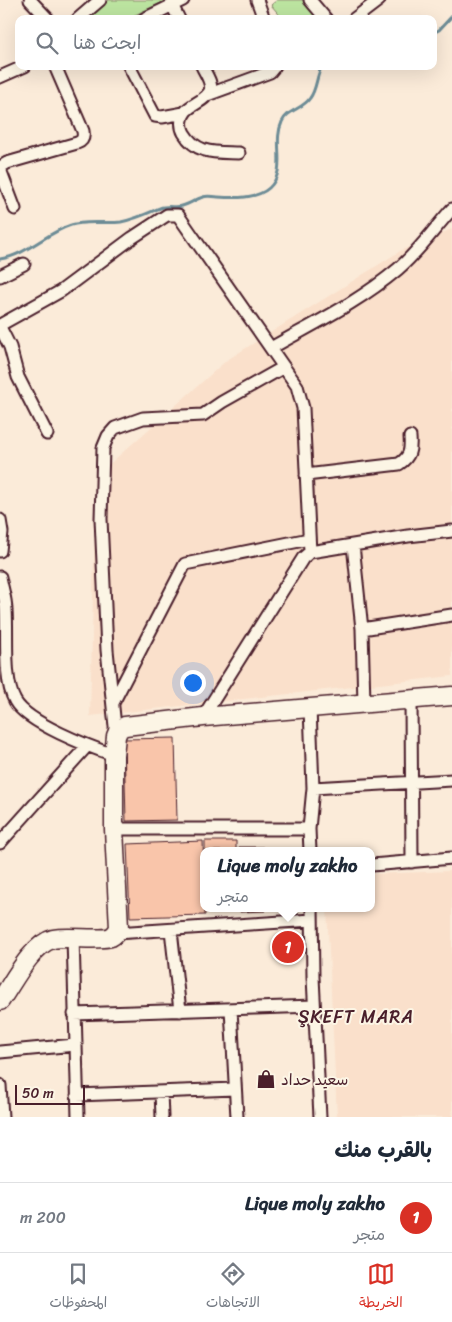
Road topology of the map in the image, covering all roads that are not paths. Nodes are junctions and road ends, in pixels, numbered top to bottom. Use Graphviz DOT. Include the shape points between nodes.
graph roads {
  1 [pos="30,0"];
  2 [pos="100,0"];
  3 [pos="183,0"];
  4 [pos="257,0"];
  5 [pos="310,0"];
  6 [pos="378,0"];
  7 [pos="172,5"];
  8 [pos="44,15"];
  9 [pos="83,15"];
  10 [pos="152,15"];
  11 [pos="177,15"];
  12 [pos="263,15"];
  13 [pos="323,15"];
  14 [pos="359,15"];
  15 [pos="15,70"];
  16 [pos="57,70"];
  17 [pos="131,70"];
  18 [pos="204,70"];
  19 [pos="272,70"];
  20 [pos="1,75"];
  21 [pos="207,95"];
  22 [pos="184,113"];
  23 [pos="238,153"];
  24 [pos="15,209"];
  25 [pos="452,210"];
  26 [pos="24,264"];
  27 [pos="0,276"];
  28 [pos="0,326"];
  29 [pos="272,348"];
  30 [pos="284,366"];
  31 [pos="47,434"];
  32 [pos="410,437"];
  33 [pos="306,475"];
  34 [pos="0,520"];
  35 [pos="452,530"];
  36 [pos="309,539"];
  37 [pos="353,544"];
  38 [pos="0,551"];
  39 [pos="310,552"];
  40 [pos="0,577"];
  41 [pos="452,615"];
  42 [pos="362,629"];
  43 [pos="452,696"];
  44 [pos="411,699"];
  45 [pos="113,703"];
  46 [pos="364,703"];
  47 [pos="310,708"];
  48 [pos="203,717"];
  49 [pos="121,731"];
  50 [pos="87,746"];
  51 [pos="114,756"];
  52 [pos="452,780"];
  53 [pos="411,782"];
  54 [pos="314,788"];
  55 [pos="114,829"];
  56 [pos="309,829"];
  57 [pos="0,843"];
  58 [pos="310,847"];
  59 [pos="452,858"];
  60 [pos="412,862"];
  61 [pos="375,865"];
  62 [pos="312,914"];
  63 [pos="171,930"];
  64 [pos="116,933"];
  65 [pos="73,937"];
  66 [pos="0,1000"];
  67 [pos="314,1006"];
  68 [pos="231,1009"];
  69 [pos="180,1011"];
  70 [pos="74,1014"];
  71 [pos="74,1045"];
  72 [pos="0,1052"];
  73 [pos="0,1085"];
  74 [pos="235,1089"];
  75 [pos="161,1092"];
  76 [pos="77,1095"];
  77 [pos="2,1117"];
  78 [pos="78,1117"];
  79 [pos="162,1117"];
  80 [pos="237,1117"];
  81 [pos="320,1117"];
  1 -- 8 [label="street"];
  2 -- 9 [label="street"];
  3 -- 7 [label="street"];
  4 -- 12 [label="street"];
  5 -- 13 [label="street"];
  6 -- 14 [label="street"];
  7 -- 10 [label="street"];
  7 -- 11 [label="street"];
  15 -- 20 [label="street"];
  16 -- 24 [label="street" via="84,136 80,142 2,166 1,172"];
  17 -- 22 [label="street" via="155,116"];
  18 -- 21 [label="street" via="210,84"];
  19 -- 21 [label="street"];
  21 -- 22 [label="street"];
  22 -- 23 [label="street" via="182,129 188,140 199,149"];
  25 -- 29 [label="street" via="399,268 368,292 346,308"];
  26 -- 27 [label="street"];
  28 -- 29 [label="street" via="61,291 132,238 167,215 174,214"];
  28 -- 31 [label="street" via="18,377"];
  29 -- 30 [label="street"];
  30 -- 33 [label="street" via="298,386 303,408"];
  30 -- 45 [label="street" via="203,416 143,418 115,428 108,436 103,448 100,520"];
  32 -- 33 [label="street" via="409,454 398,464"];
  33 -- 36 [label="street"];
  34 -- 38 [label="street"];
  35 -- 37 [label="street"];
  36 -- 39 [label="street"];
  36 -- 45 [label="street" via="185,564"];
  37 -- 39 [label="street"];
  37 -- 42 [label="street"];
  39 -- 48 [label="street" via="303,558"];
  40 -- 50 [label="street" via="6,608 9,683 14,701 43,724"];
  41 -- 42 [label="street"];
  42 -- 46 [label="street"];
  43 -- 44 [label="main road"];
  44 -- 46 [label="main road"];
  44 -- 53 [label="street"];
  45 -- 49 [label="street"];
  46 -- 47 [label="main road"];
  47 -- 48 [label="main road"];
  47 -- 54 [label="street"];
  48 -- 49 [label="main road"];
  49 -- 51 [label="main road"];
  50 -- 51 [label="street"];
  50 -- 57 [label="street"];
  51 -- 55 [label="main road"];
  52 -- 53 [label="street"];
  53 -- 54 [label="street"];
  53 -- 60 [label="street"];
  54 -- 56 [label="street"];
  55 -- 56 [label="street"];
  55 -- 64 [label="main road" via="119,923"];
  56 -- 58 [label="street"];
  59 -- 60 [label="street"];
  60 -- 61 [label="street"];
  62 -- 63 [label="street"];
  62 -- 67 [label="street"];
  63 -- 64 [label="street"];
  63 -- 69 [label="street"];
  64 -- 65 [label="main road" via="108,938"];
  65 -- 66 [label="main road" via="53,939 39,946"];
  65 -- 70 [label="street"];
  67 -- 68 [label="street"];
  67 -- 81 [label="street"];
  68 -- 69 [label="street"];
  68 -- 74 [label="street"];
  69 -- 70 [label="street"];
  70 -- 71 [label="street"];
  71 -- 72 [label="street"];
  71 -- 76 [label="street"];
  73 -- 77 [label="street"];
  74 -- 75 [label="street"];
  74 -- 80 [label="street"];
  75 -- 76 [label="street"];
  75 -- 79 [label="street"];
  76 -- 78 [label="street"];
}
